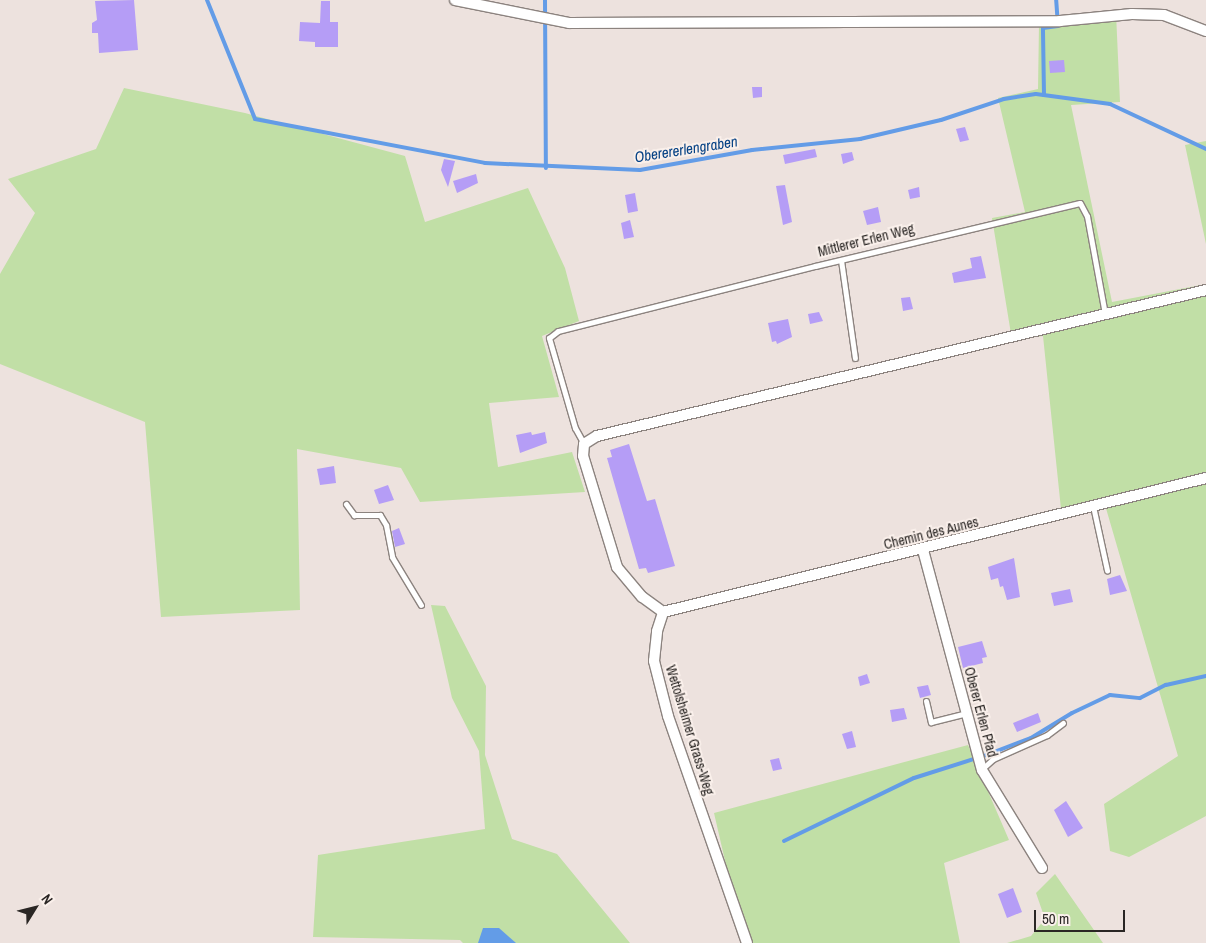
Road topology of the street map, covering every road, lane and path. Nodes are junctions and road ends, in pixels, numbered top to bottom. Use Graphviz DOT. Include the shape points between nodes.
graph roads {
  1 [pos="455,0"];
  2 [pos="1206,31"];
  3 [pos="841,260"];
  4 [pos="1206,290"];
  5 [pos="1105,314"];
  6 [pos="855,358"];
  7 [pos="584,444"];
  8 [pos="1206,478"];
  9 [pos="346,504"];
  10 [pos="1093,506"];
  11 [pos="923,550"];
  12 [pos="1107,570"];
  13 [pos="421,605"];
  14 [pos="663,612"];
  15 [pos="926,701"];
  16 [pos="967,713"];
  17 [pos="1063,723"];
  18 [pos="982,770"];
  19 [pos="1042,868"];
  20 [pos="747,943"];
  1 -- 2 [label="street" via="569,23 1060,21 1164,15"];
  3 -- 5 [label="lane, Mittlerer Erlen Weg" via="1080,203 1087,216"];
  3 -- 6 [label="lane"];
  3 -- 7 [label="lane, Mittlerer Erlen Weg" via="558,331 549,338 574,428"];
  4 -- 5 [label="street"];
  5 -- 7 [label="street" via="597,436"];
  7 -- 14 [label="street" via="583,456 617,567 642,597"];
  8 -- 10 [label="street, Chemin des Aunes"];
  9 -- 13 [label="lane" via="354,515 380,515 386,525 392,557"];
  10 -- 11 [label="street, Chemin des Aunes"];
  10 -- 12 [label="lane"];
  11 -- 14 [label="street, Chemin des Aunes"];
  11 -- 16 [label="street, Oberer Erlen Pfad"];
  14 -- 20 [label="street, Wettolsheimer Grass-Weg" via="654,661 668,716"];
  15 -- 16 [label="lane" via="931,722"];
  16 -- 18 [label="street, Oberer Erlen Pfad"];
  17 -- 18 [label="lane" via="1047,735 994,759"];
  18 -- 19 [label="street, Oberer Erlen Pfad"];
}
